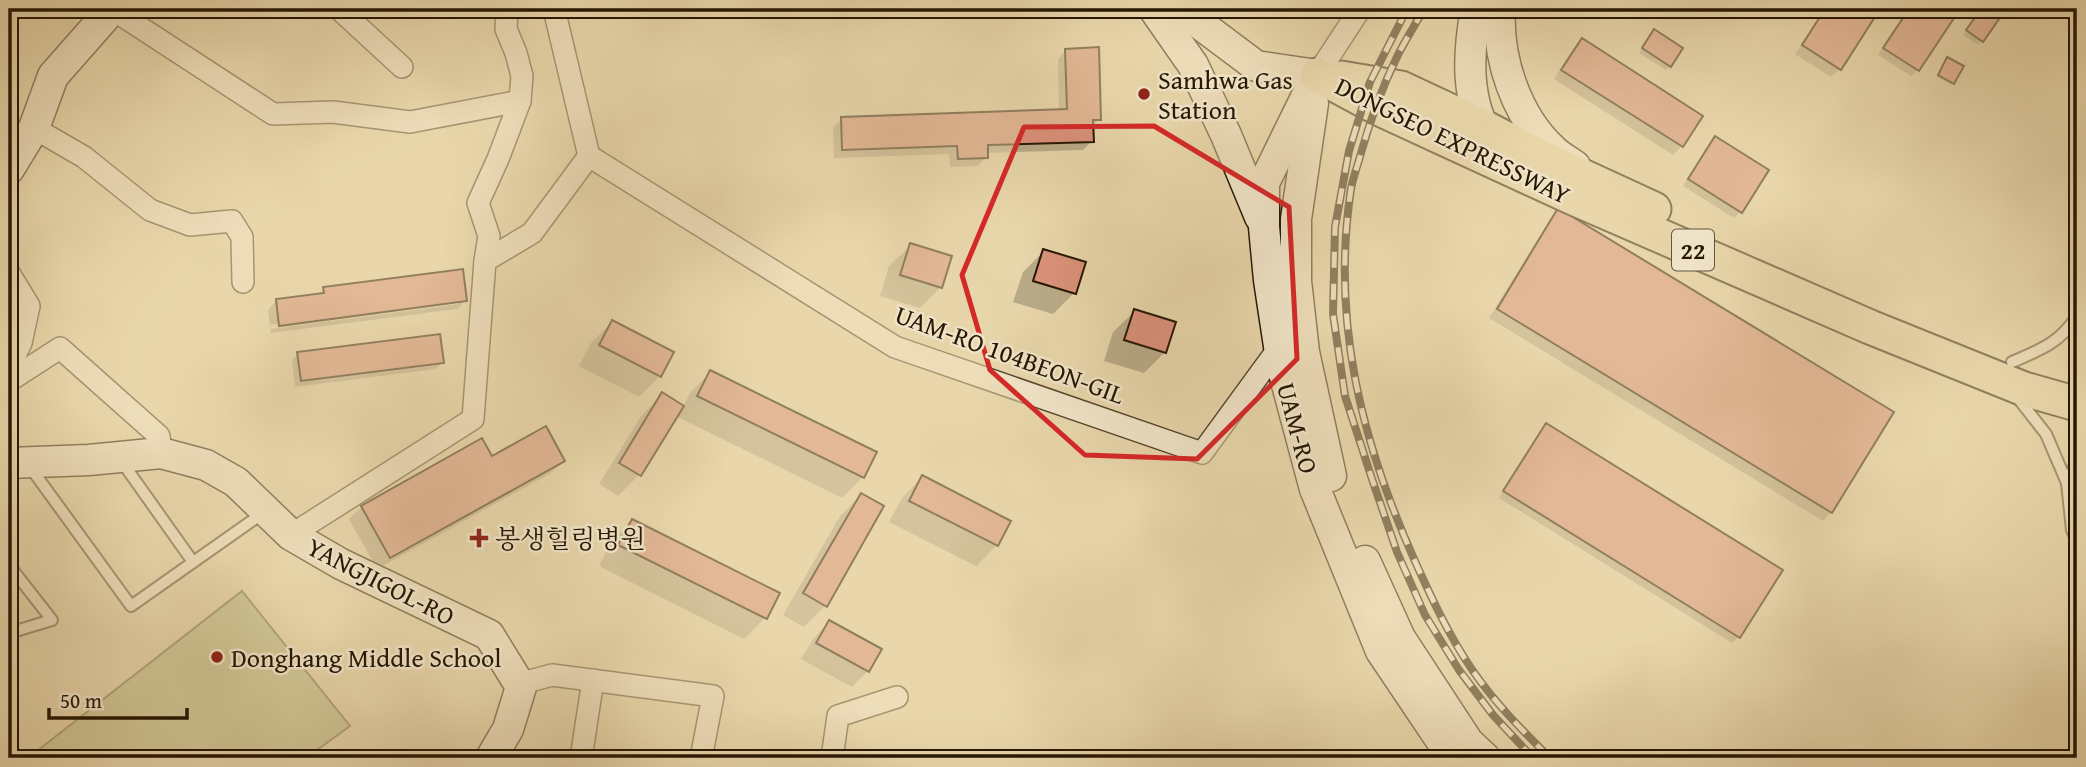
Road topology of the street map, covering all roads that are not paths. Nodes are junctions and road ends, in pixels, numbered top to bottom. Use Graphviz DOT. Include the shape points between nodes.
graph roads {
  1 [pos="112,9"];
  2 [pos="339,9"];
  3 [pos="510,9"];
  4 [pos="554,9"];
  5 [pos="1154,9"];
  6 [pos="1180,9"];
  7 [pos="1360,9"];
  8 [pos="1476,9"];
  9 [pos="1500,9"];
  10 [pos="402,66"];
  11 [pos="1317,75"];
  12 [pos="520,101"];
  13 [pos="1480,125"];
  14 [pos="34,128"];
  15 [pos="589,156"];
  16 [pos="1506,167"];
  17 [pos="9,169"];
  18 [pos="1601,185"];
  19 [pos="1264,227"];
  20 [pos="485,261"];
  21 [pos="9,273"];
  22 [pos="243,282"];
  23 [pos="2077,316"];
  24 [pos="1278,349"];
  25 [pos="9,367"];
  26 [pos="2006,371"];
  27 [pos="9,381"];
  28 [pos="2077,382"];
  29 [pos="2077,404"];
  30 [pos="161,453"];
  31 [pos="118,457"];
  32 [pos="2077,460"];
  33 [pos="17,463"];
  34 [pos="2067,483"];
  35 [pos="267,510"];
  36 [pos="291,535"];
  37 [pos="2077,541"];
  38 [pos="193,562"];
  39 [pos="9,565"];
  40 [pos="9,633"];
  41 [pos="593,680"];
  42 [pos="519,684"];
  43 [pos="897,697"];
  44 [pos="491,758"];
  45 [pos="581,758"];
  46 [pos="701,758"];
  47 [pos="832,758"];
  48 [pos="1453,758"];
  49 [pos="1485,758"];
  1 -- 12 [label="street" via="273,114 333,112 410,122"];
  1 -- 14 [label="main road" via="53,76"];
  2 -- 10 [label="street"];
  3 -- 12 [label="street" via="506,29 522,76"];
  4 -- 15 [label="street"];
  5 -- 19 [label="main road" via="1193,65"];
  6 -- 11 [label="main road" via="1256,66"];
  7 -- 11 [label="street"];
  8 -- 13 [label="main road" via="1470,73"];
  9 -- 18 [label="main road" via="1502,53 1511,85 1533,127 1553,150"];
  11 -- 13 [label="main road, DONGSEO EXPRESSWAY / 22" via="1401,88"];
  11 -- 16 [label="main road, DONGSEO EXPRESSWAY / 22"];
  11 -- 19 [label="main road, UAM-RO" via="1264,183"];
  11 -- 49 [label="main road, UAM-RO" via="1296,219 1296,281 1304,352 1329,472 1400,638 1468,742"];
  12 -- 20 [label="street" via="478,203 489,236"];
  13 -- 16 [label="main road"];
  13 -- 18 [label="main road, DONGSEO EXPRESSWAY / 22"];
  14 -- 17 [label="main road"];
  14 -- 22 [label="street" via="84,157 150,210 190,225 232,221 242,237"];
  15 -- 20 [label="street" via="532,233"];
  15 -- 24 [label="street, UAM-RO 104BEON-GIL" via="895,347 1202,453"];
  16 -- 26 [label="main road, DONGSEO EXPRESSWAY / 22" via="1870,327"];
  18 -- 26 [label="main road, DONGSEO EXPRESSWAY / 22" via="1896,316"];
  19 -- 24 [label="main road, UAM-RO"];
  20 -- 36 [label="street" via="473,419"];
  21 -- 25 [label="street" via="29,306 21,344"];
  23 -- 26 [label="lane" via="2068,330"];
  24 -- 48 [label="main road, UAM-RO" via="1315,489 1381,651"];
  26 -- 28 [label="main road, DONGSEO EXPRESSWAY / 22" via="2031,370"];
  26 -- 29 [label="main road, DONGSEO EXPRESSWAY / 22" via="2024,388"];
  26 -- 34 [label="lane" via="2046,434"];
  27 -- 30 [label="street" via="61,348 159,436"];
  30 -- 31 [label="main road, YANGJIGOL-RO"];
  30 -- 35 [label="main road, YANGJIGOL-RO" via="206,465 236,482"];
  31 -- 33 [label="main road, YANGJIGOL-RO"];
  31 -- 38 [label="lane"];
  32 -- 34 [label="lane"];
  33 -- 38 [label="lane" via="131,607"];
  34 -- 37 [label="lane"];
  35 -- 36 [label="main road, YANGJIGOL-RO"];
  35 -- 38 [label="lane"];
  36 -- 42 [label="main road, YANGJIGOL-RO" via="489,635"];
  39 -- 40 [label="lane" via="52,620"];
  41 -- 42 [label="street" via="552,675"];
  41 -- 45 [label="street"];
  41 -- 46 [label="street" via="713,696"];
  42 -- 44 [label="main road" via="508,729"];
  43 -- 47 [label="street" via="838,716"];
}
